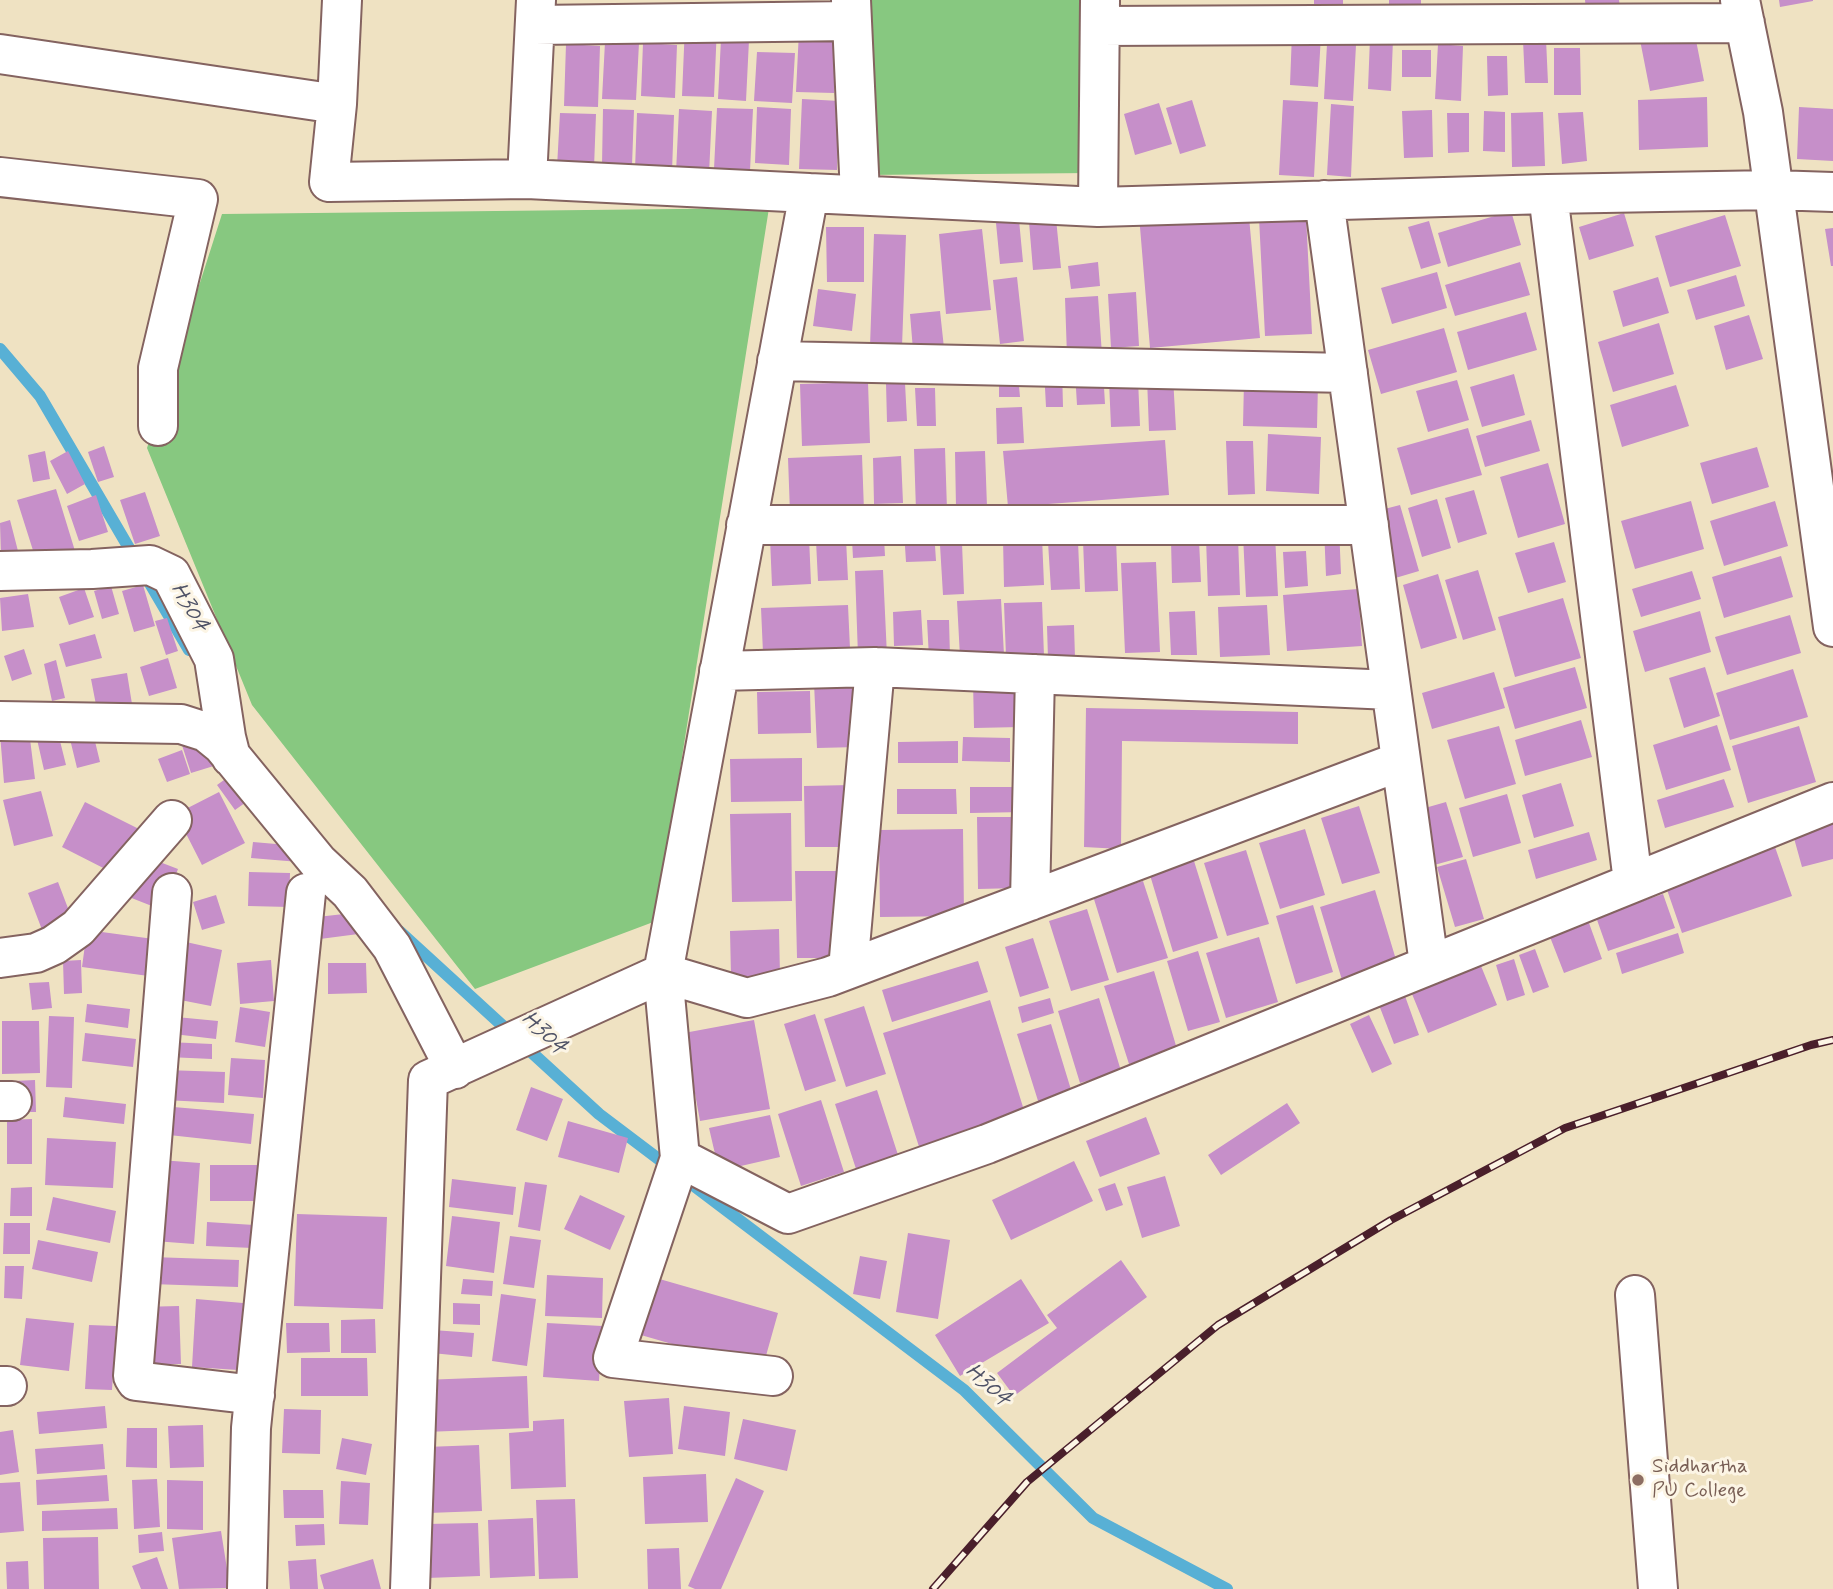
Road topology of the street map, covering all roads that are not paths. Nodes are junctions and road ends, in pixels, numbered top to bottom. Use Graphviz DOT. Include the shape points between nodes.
graph roads {
  1 [pos="342,0"];
  2 [pos="852,11"];
  3 [pos="1742,11"];
  4 [pos="535,12"];
  5 [pos="1100,13"];
  6 [pos="0,54"];
  7 [pos="337,104"];
  8 [pos="0,177"];
  9 [pos="527,179"];
  10 [pos="1773,190"];
  11 [pos="809,192"];
  12 [pos="1833,192"];
  13 [pos="860,194"];
  14 [pos="1548,194"];
  15 [pos="1324,200"];
  16 [pos="1098,207"];
  17 [pos="777,361"];
  18 [pos="1348,373"];
  19 [pos="158,426"];
  20 [pos="746,525"];
  21 [pos="1369,525"];
  22 [pos="0,571"];
  23 [pos="1833,627"];
  24 [pos="875,667"];
  25 [pos="719,671"];
  26 [pos="1035,674"];
  27 [pos="1391,690"];
  28 [pos="0,721"];
  29 [pos="228,747"];
  30 [pos="1401,761"];
  31 [pos="1833,802"];
  32 [pos="172,820"];
  33 [pos="1633,882"];
  34 [pos="306,892"];
  35 [pos="172,893"];
  36 [pos="1030,901"];
  37 [pos="0,958"];
  38 [pos="1429,964"];
  39 [pos="848,969"];
  40 [pos="663,973"];
  41 [pos="455,1069"];
  42 [pos="676,1171"];
  43 [pos="1635,1295"];
  44 [pos="773,1376"];
  45 [pos="255,1395"];
  46 [pos="247,1589"];
  47 [pos="410,1589"];
  48 [pos="1658,1589"];
  1 -- 7 [label="street"];
  2 -- 4 [label="street"];
  2 -- 13 [label="street"];
  3 -- 5 [label="street"];
  3 -- 10 [label="street"];
  4 -- 9 [label="street"];
  5 -- 16 [label="street"];
  6 -- 7 [label="street"];
  7 -- 9 [label="street" via="329,183"];
  8 -- 19 [label="street" via="198,199 158,368"];
  9 -- 11 [label="street"];
  10 -- 12 [label="street"];
  10 -- 14 [label="street"];
  10 -- 23 [label="street"];
  11 -- 13 [label="street"];
  11 -- 17 [label="street"];
  13 -- 16 [label="street"];
  14 -- 15 [label="street"];
  14 -- 33 [label="street"];
  15 -- 16 [label="street"];
  15 -- 18 [label="street"];
  17 -- 18 [label="street"];
  17 -- 20 [label="street"];
  18 -- 21 [label="street"];
  20 -- 21 [label="street"];
  20 -- 25 [label="street"];
  21 -- 27 [label="street"];
  22 -- 29 [label="street" via="134,566 171,575 214,659"];
  24 -- 25 [label="street"];
  24 -- 26 [label="street"];
  24 -- 39 [label="street"];
  25 -- 40 [label="street"];
  26 -- 27 [label="street"];
  26 -- 36 [label="street"];
  27 -- 30 [label="street"];
  28 -- 29 [label="street" via="181,724"];
  29 -- 41 [label="street" via="392,947"];
  30 -- 36 [label="street"];
  30 -- 38 [label="street"];
  31 -- 33 [label="street"];
  32 -- 37 [label="street" via="78,928 36,953"];
  33 -- 38 [label="street"];
  34 -- 45 [label="street"];
  35 -- 45 [label="street" via="133,1376 136,1381"];
  36 -- 39 [label="street"];
  38 -- 42 [label="street" via="987,1144 788,1214"];
  39 -- 40 [label="street" via="747,998"];
  40 -- 41 [label="street"];
  40 -- 42 [label="street"];
  41 -- 47 [label="street" via="428,1080"];
  42 -- 44 [label="street" via="613,1358"];
  43 -- 48 [label="street"];
  45 -- 46 [label="street"];
}
